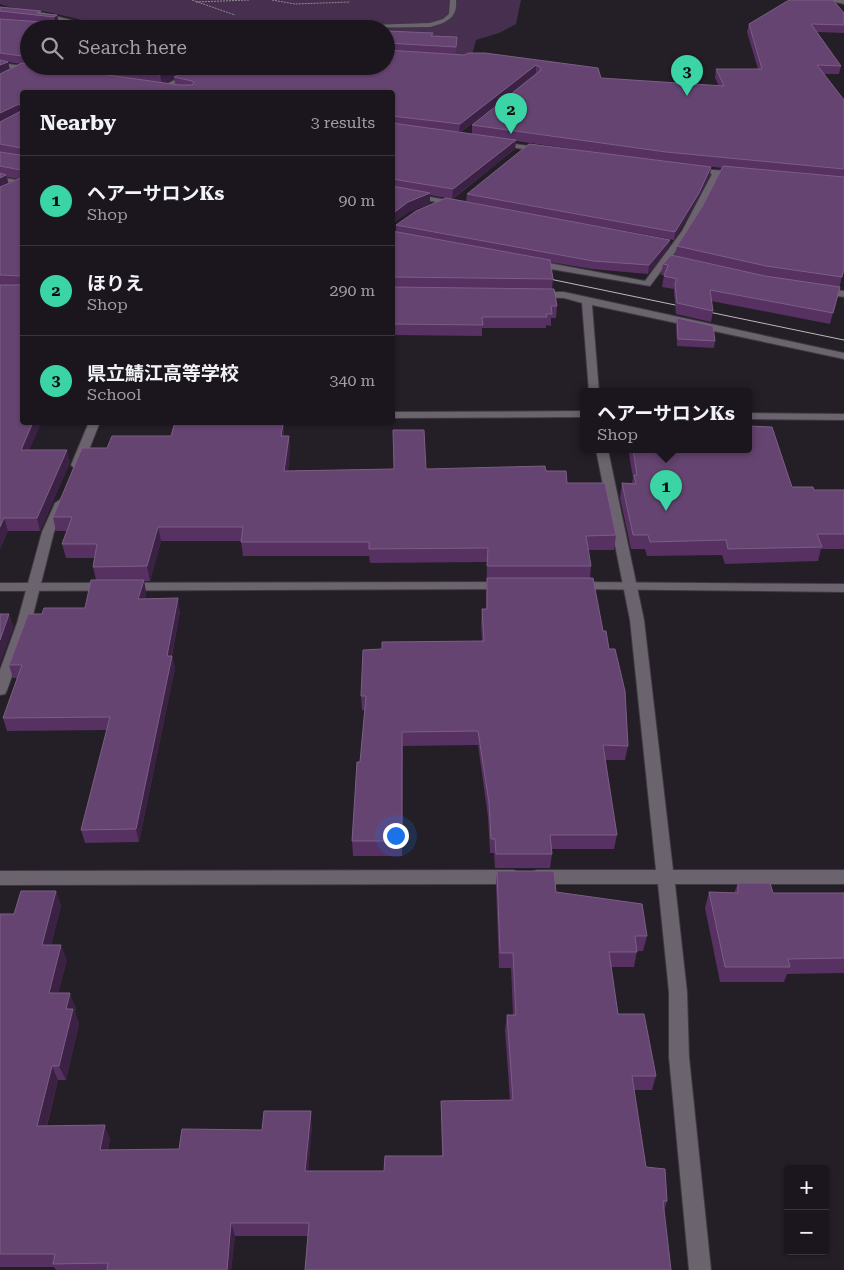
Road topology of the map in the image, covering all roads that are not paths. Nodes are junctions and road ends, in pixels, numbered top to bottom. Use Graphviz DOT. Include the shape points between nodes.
graph roads {
  1 [pos="452,0"];
  2 [pos="830,0"];
  3 [pos="844,2"];
  4 [pos="34,13"];
  5 [pos="64,20"];
  6 [pos="0,23"];
  7 [pos="20,25"];
  8 [pos="395,26"];
  9 [pos="0,65"];
  10 [pos="20,68"];
  11 [pos="20,70"];
  12 [pos="187,75"];
  13 [pos="8,76"];
  14 [pos="154,87"];
  15 [pos="163,88"];
  16 [pos="172,90"];
  17 [pos="489,142"];
  18 [pos="526,147"];
  19 [pos="554,151"];
  20 [pos="518,154"];
  21 [pos="682,168"];
  22 [pos="717,172"];
  23 [pos="750,175"];
  24 [pos="0,178"];
  25 [pos="20,183"];
  26 [pos="20,184"];
  27 [pos="8,191"];
  28 [pos="395,193"];
  29 [pos="464,201"];
  30 [pos="446,202"];
  31 [pos="429,209"];
  32 [pos="663,243"];
  33 [pos="677,246"];
  34 [pos="520,261"];
  35 [pos="807,288"];
  36 [pos="844,294"];
  37 [pos="526,295"];
  38 [pos="587,301"];
  39 [pos="844,356"];
  40 [pos="594,388"];
  41 [pos="580,414"];
  42 [pos="395,415"];
  43 [pos="752,416"];
  44 [pos="844,417"];
  45 [pos="94,425"];
  46 [pos="603,453"];
  47 [pos="72,477"];
  48 [pos="64,496"];
  49 [pos="34,586"];
  50 [pos="521,586"];
  51 [pos="560,586"];
  52 [pos="630,586"];
  53 [pos="0,587"];
  54 [pos="844,588"];
  55 [pos="0,690"];
  56 [pos="666,876"];
  57 [pos="0,878"];
  58 [pos="844,878"];
  59 [pos="700,1270"];
  1 -- 8 [label="street" via="452,17 440,23"];
  2 -- 3 [label="street"];
  4 -- 5 [label="street"];
  6 -- 7 [label="street"];
  9 -- 10 [label="street"];
  11 -- 13 [label="street"];
  12 -- 15 [label="street"];
  14 -- 15 [label="street"];
  15 -- 16 [label="street"];
  17 -- 18 [label="street"];
  18 -- 19 [label="street"];
  18 -- 20 [label="street"];
  21 -- 22 [label="street"];
  22 -- 23 [label="street"];
  22 -- 33 [label="street" via="707,198"];
  24 -- 25 [label="street"];
  26 -- 27 [label="street"];
  28 -- 30 [label="street"];
  29 -- 30 [label="street"];
  30 -- 31 [label="street"];
  32 -- 33 [label="street"];
  33 -- 34 [label="street" via="673,261 647,284"];
  35 -- 36 [label="street"];
  37 -- 38 [label="street" via="564,295"];
  38 -- 39 [label="street"];
  38 -- 40 [label="street"];
  41 -- 42 [label="street"];
  43 -- 44 [label="street"];
  45 -- 47 [label="street"];
  46 -- 52 [label="street"];
  48 -- 49 [label="street" via="48,532"];
  49 -- 50 [label="street"];
  49 -- 53 [label="street"];
  49 -- 55 [label="street"];
  51 -- 52 [label="street"];
  52 -- 54 [label="street"];
  52 -- 56 [label="street" via="637,620"];
  56 -- 57 [label="street"];
  56 -- 58 [label="street"];
  56 -- 59 [label="street" via="678,992 679,1057"];
}
